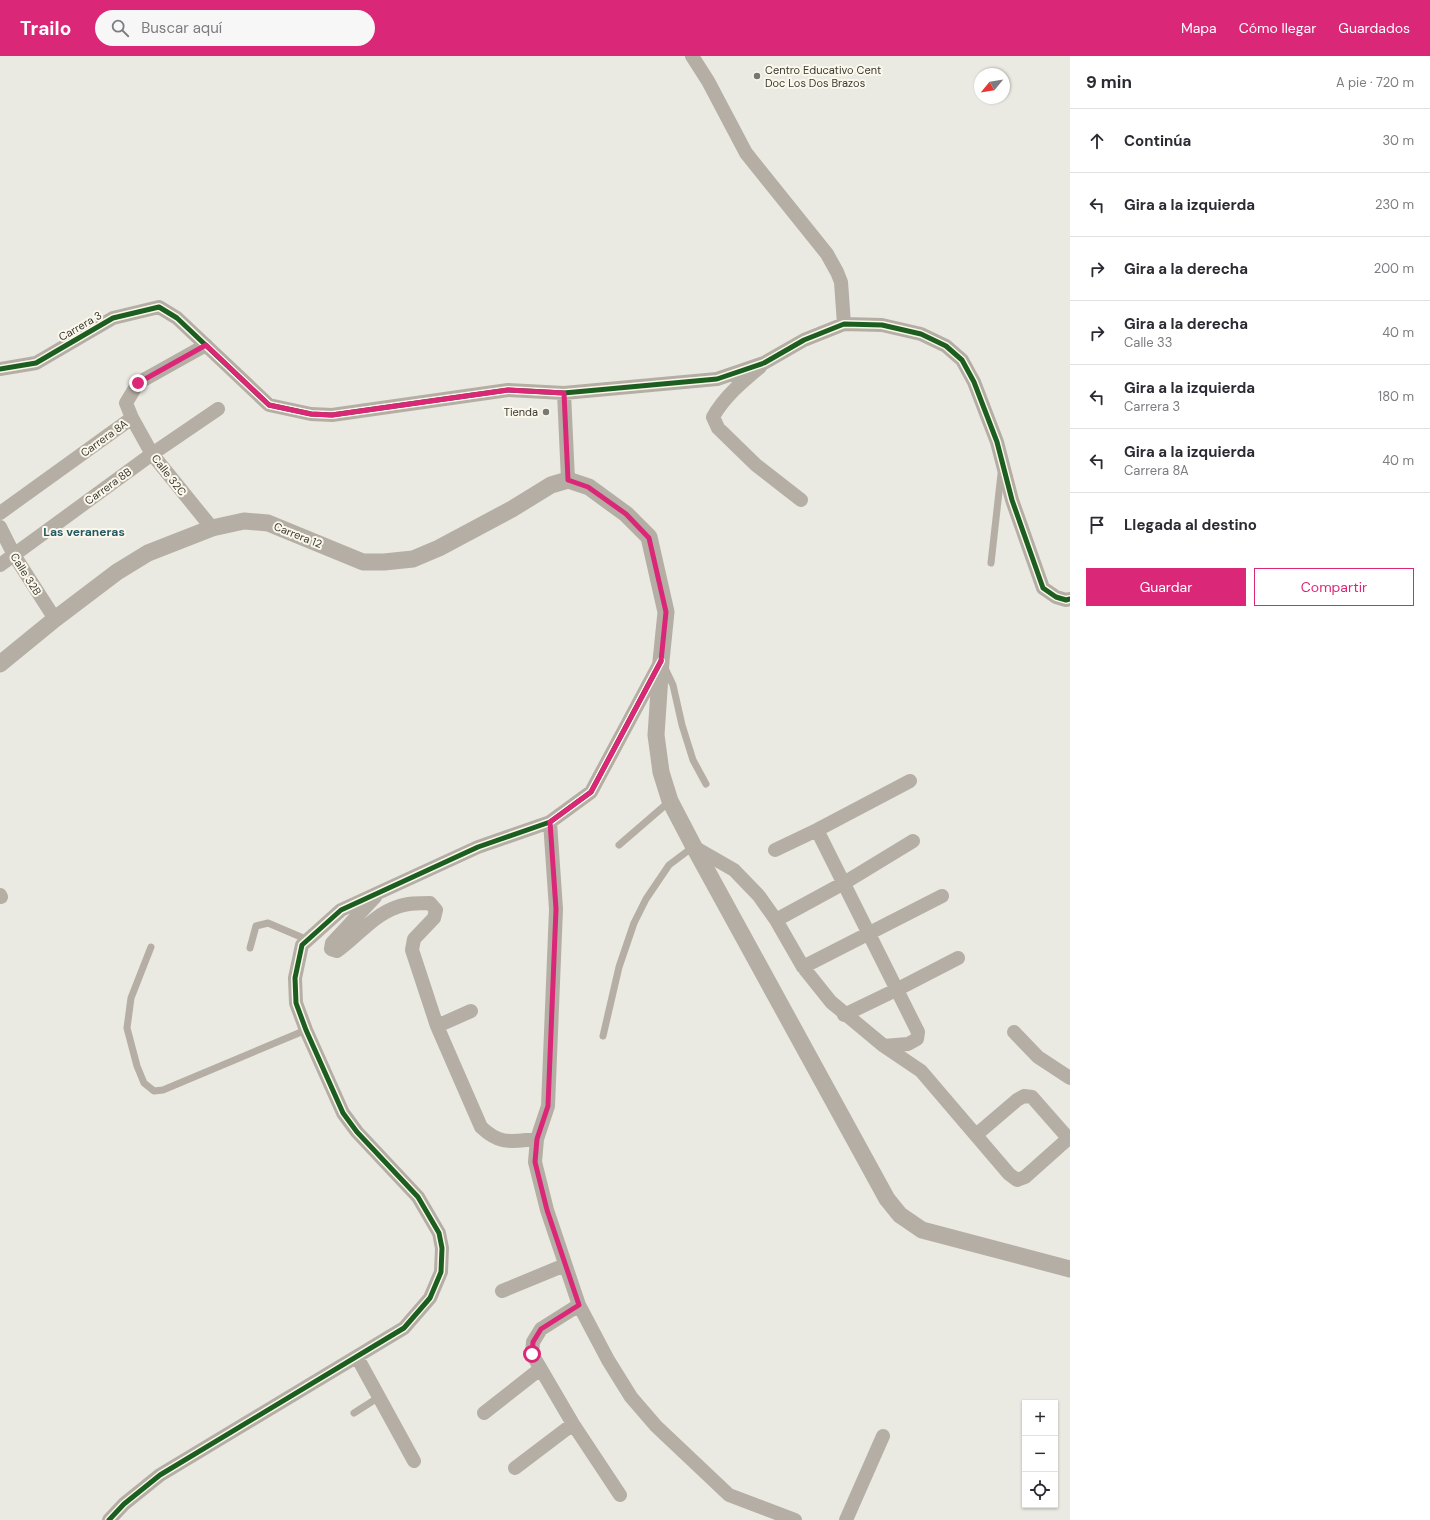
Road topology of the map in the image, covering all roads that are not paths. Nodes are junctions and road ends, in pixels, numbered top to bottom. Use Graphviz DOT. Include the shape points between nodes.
graph roads {
  1 [pos="692,56"];
  2 [pos="844,324"];
  3 [pos="206,345"];
  4 [pos="764,363"];
  5 [pos="0,369"];
  6 [pos="564,393"];
  7 [pos="218,409"];
  8 [pos="132,418"];
  9 [pos="152,454"];
  10 [pos="1002,462"];
  11 [pos="568,480"];
  12 [pos="801,500"];
  13 [pos="0,513"];
  14 [pos="0,527"];
  15 [pos="212,528"];
  16 [pos="14,555"];
  17 [pos="991,563"];
  18 [pos="0,565"];
  19 [pos="1070,599"];
  20 [pos="55,619"];
  21 [pos="661,661"];
  22 [pos="0,664"];
  23 [pos="910,781"];
  24 [pos="706,784"];
  25 [pos="670,801"];
  26 [pos="550,822"];
  27 [pos="817,830"];
  28 [pos="913,841"];
  29 [pos="619,845"];
  30 [pos="694,847"];
  31 [pos="775,850"];
  32 [pos="844,883"];
  33 [pos="379,892"];
  34 [pos="942,896"];
  35 [pos="776,920"];
  36 [pos="870,934"];
  37 [pos="308,940"];
  38 [pos="152,947"];
  39 [pos="250,948"];
  40 [pos="958,958"];
  41 [pos="803,967"];
  42 [pos="898,989"];
  43 [pos="471,1011"];
  44 [pos="844,1015"];
  45 [pos="436,1026"];
  46 [pos="306,1030"];
  47 [pos="1014,1032"];
  48 [pos="603,1036"];
  49 [pos="884,1046"];
  50 [pos="1070,1078"];
  51 [pos="976,1136"];
  52 [pos="1069,1137"];
  53 [pos="537,1139"];
  54 [pos="565,1265"];
  55 [pos="1070,1269"];
  56 [pos="502,1291"];
  57 [pos="579,1305"];
  58 [pos="357,1356"];
  59 [pos="540,1369"];
  60 [pos="379,1398"];
  61 [pos="354,1413"];
  62 [pos="484,1413"];
  63 [pos="573,1424"];
  64 [pos="883,1436"];
  65 [pos="414,1461"];
  66 [pos="515,1468"];
  67 [pos="620,1495"];
  68 [pos="766,1515"];
  69 [pos="109,1520"];
  70 [pos="795,1520"];
  71 [pos="846,1520"];
  1 -- 2 [label="street" via="746,153 827,254 841,282"];
  2 -- 4 [label="street" via="804,340"];
  2 -- 10 [label="street" via="882,325 921,334 946,346 962,360 974,382"];
  3 -- 5 [label="street, Carrera 3" via="177,318 159,307 113,318 36,363"];
  3 -- 6 [label="street, Carrera 3" via="269,405 311,414 332,415 508,390"];
  3 -- 8 [label="street, Carrera 8A" via="138,383 126,403"];
  4 -- 6 [label="street, Carrera 3" via="717,379"];
  4 -- 12 [label="street" via="736,388 719,406 713,417 718,428 756,465"];
  6 -- 11 [label="street"];
  7 -- 9 [label="street, Carrera 8B"];
  8 -- 9 [label="street, Calle 32C"];
  8 -- 13 [label="street, Carrera 8A"];
  9 -- 15 [label="street, Calle 32C"];
  9 -- 16 [label="street, Carrera 8B"];
  10 -- 17 [label="lane"];
  10 -- 19 [label="street" via="1012,500 1043,588 1056,597"];
  11 -- 15 [label="street, Carrera 12" via="551,485 512,509 413,559 363,562 268,523 244,521"];
  11 -- 21 [label="street" via="588,487 626,514 649,538 666,612"];
  14 -- 16 [label="street, Calle 32B"];
  15 -- 20 [label="street, Carrera 12" via="148,553"];
  16 -- 18 [label="street, Carrera 8B"];
  16 -- 20 [label="street, Calle 32B"];
  20 -- 22 [label="street, Carrera 12"];
  21 -- 24 [label="lane" via="673,685 693,760"];
  21 -- 25 [label="street" via="656,735 661,772"];
  21 -- 26 [label="street" via="591,792"];
  23 -- 27 [label="street"];
  25 -- 29 [label="lane"];
  25 -- 30 [label="street"];
  26 -- 33 [label="street" via="478,847"];
  26 -- 53 [label="street" via="556,909 549,1082 548,1106"];
  27 -- 31 [label="street"];
  27 -- 32 [label="street"];
  28 -- 32 [label="street"];
  30 -- 35 [label="street" via="734,870 759,896"];
  30 -- 48 [label="lane" via="669,865 646,899 634,923 619,967"];
  30 -- 55 [label="street" via="887,1199 900,1215 922,1230"];
  32 -- 35 [label="street"];
  32 -- 36 [label="street"];
  33 -- 37 [label="street" via="341,910"];
  33 -- 45 [label="street" via="332,944 331,950 337,951 379,917 396,907 430,903 436,910 434,918 414,939 412,950"];
  34 -- 36 [label="street"];
  35 -- 41 [label="street"];
  36 -- 41 [label="street"];
  36 -- 42 [label="street"];
  37 -- 39 [label="lane" via="268,923 256,926"];
  37 -- 46 [label="street" via="302,945 295,978 296,1003"];
  38 -- 46 [label="lane" via="131,998 127,1028 144,1083 154,1091 163,1090"];
  40 -- 42 [label="street"];
  41 -- 44 [label="street" via="830,1002"];
  42 -- 44 [label="street"];
  42 -- 49 [label="street" via="918,1032 917,1038 908,1044"];
  43 -- 45 [label="street"];
  44 -- 49 [label="street"];
  45 -- 53 [label="street" via="481,1127 488,1134 506,1142"];
  46 -- 58 [label="street" via="343,1113 357,1132 418,1197 439,1233 442,1248 441,1272 430,1298 404,1328"];
  47 -- 50 [label="street" via="1038,1057"];
  49 -- 51 [label="street" via="921,1071"];
  51 -- 52 [label="street" via="1024,1096 1032,1097"];
  51 -- 52 [label="street" via="1017,1180 1025,1177"];
  53 -- 54 [label="street" via="535,1162"];
  54 -- 56 [label="street"];
  54 -- 57 [label="street"];
  57 -- 59 [label="street" via="541,1329 533,1342 532,1354"];
  57 -- 68 [label="street" via="630,1398 729,1495"];
  58 -- 60 [label="street"];
  58 -- 69 [label="street" via="160,1475 124,1504"];
  59 -- 62 [label="street"];
  59 -- 63 [label="street"];
  60 -- 61 [label="lane"];
  60 -- 65 [label="street"];
  63 -- 66 [label="street"];
  63 -- 67 [label="street"];
  64 -- 71 [label="street"];
  68 -- 70 [label="street"];
}
